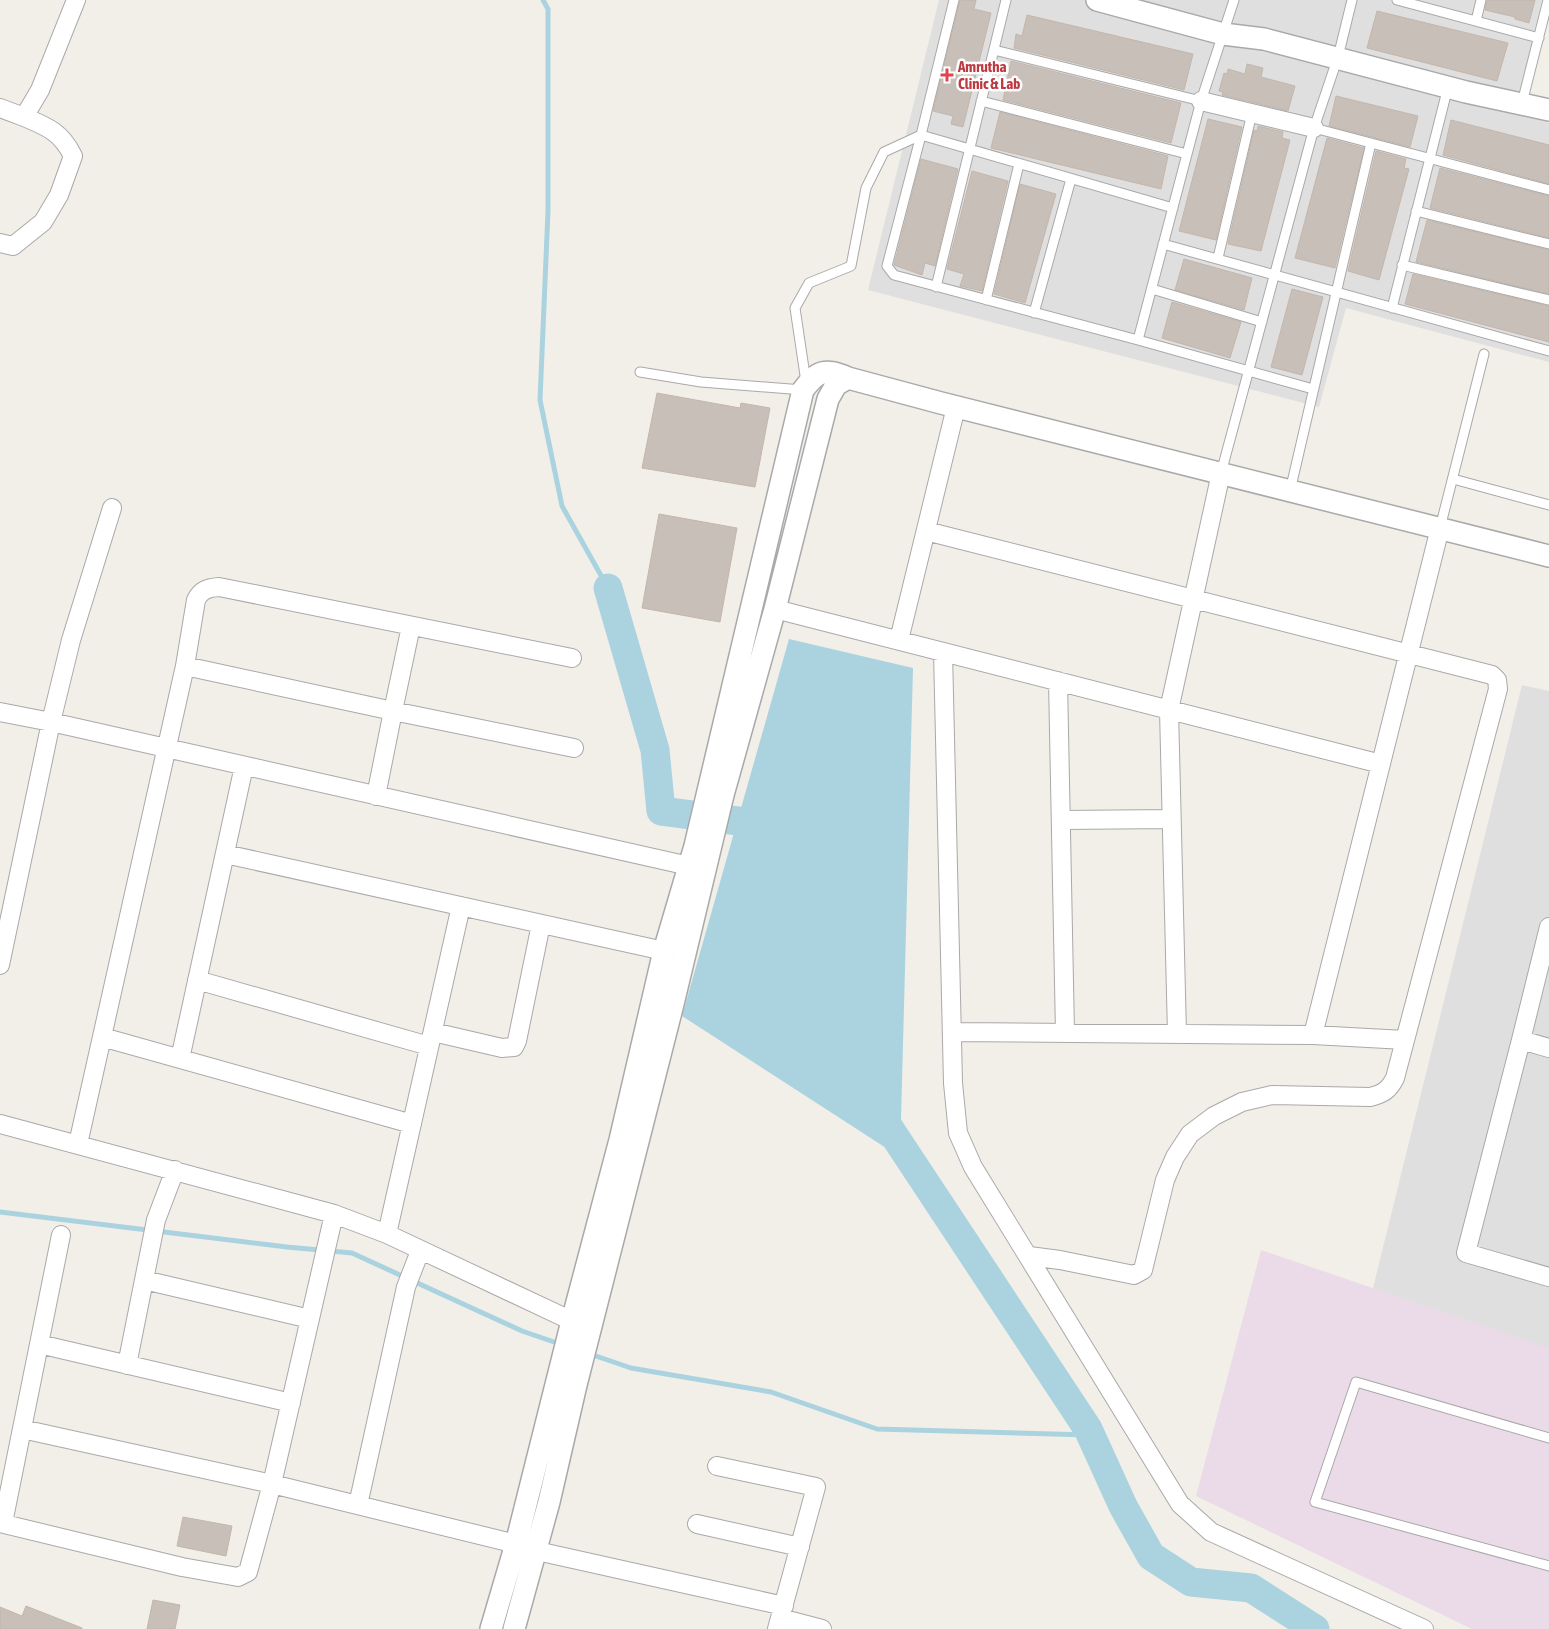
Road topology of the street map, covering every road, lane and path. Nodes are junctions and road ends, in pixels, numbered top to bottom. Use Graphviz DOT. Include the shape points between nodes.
graph roads {
  1 [pos="76,0"];
  2 [pos="954,0"];
  3 [pos="1006,0"];
  4 [pos="1098,0"];
  5 [pos="1234,0"];
  6 [pos="1352,0"];
  7 [pos="1397,0"];
  8 [pos="1481,0"];
  9 [pos="1548,0"];
  10 [pos="1417,3"];
  11 [pos="1476,21"];
  12 [pos="1223,34"];
  13 [pos="1539,38"];
  14 [pos="994,50"];
  15 [pos="1338,57"];
  16 [pos="1448,87"];
  17 [pos="982,101"];
  18 [pos="1202,101"];
  19 [pos="1522,103"];
  20 [pos="0,108"];
  21 [pos="1549,110"];
  22 [pos="1252,113"];
  23 [pos="24,118"];
  24 [pos="1314,128"];
  25 [pos="920,135"];
  26 [pos="1372,143"];
  27 [pos="970,150"];
  28 [pos="1187,154"];
  29 [pos="1429,158"];
  30 [pos="1019,164"];
  31 [pos="1071,179"];
  32 [pos="1549,190"];
  33 [pos="1172,208"];
  34 [pos="1416,211"];
  35 [pos="0,243"];
  36 [pos="1163,244"];
  37 [pos="1549,244"];
  38 [pos="1218,258"];
  39 [pos="1402,265"];
  40 [pos="1276,274"];
  41 [pos="936,287"];
  42 [pos="1152,289"];
  43 [pos="1337,293"];
  44 [pos="986,300"];
  45 [pos="1549,300"];
  46 [pos="1392,308"];
  47 [pos="1034,313"];
  48 [pos="1262,322"];
  49 [pos="1138,340"];
  50 [pos="1549,351"];
  51 [pos="1484,354"];
  52 [pos="1247,370"];
  53 [pos="640,372"];
  54 [pos="848,378"];
  55 [pos="805,387"];
  56 [pos="1313,389"];
  57 [pos="956,407"];
  58 [pos="1221,473"];
  59 [pos="1453,479"];
  60 [pos="1290,491"];
  61 [pos="1549,506"];
  62 [pos="112,508"];
  63 [pos="1440,528"];
  64 [pos="926,531"];
  65 [pos="1549,556"];
  66 [pos="1192,598"];
  67 [pos="775,608"];
  68 [pos="411,626"];
  69 [pos="899,640"];
  70 [pos="943,652"];
  71 [pos="1409,653"];
  72 [pos="572,658"];
  73 [pos="185,666"];
  74 [pos="1058,681"];
  75 [pos="1169,710"];
  76 [pos="393,711"];
  77 [pos="0,712"];
  78 [pos="51,722"];
  79 [pos="166,748"];
  80 [pos="574,748"];
  81 [pos="1381,764"];
  82 [pos="244,766"];
  83 [pos="376,796"];
  84 [pos="1172,819"];
  85 [pos="1061,820"];
  86 [pos="225,854"];
  87 [pos="689,866"];
  88 [pos="461,906"];
  89 [pos="541,924"];
  90 [pos="1549,927"];
  91 [pos="664,951"];
  92 [pos="0,965"];
  93 [pos="197,980"];
  94 [pos="952,1032"];
  95 [pos="1066,1033"];
  96 [pos="1177,1034"];
  97 [pos="1313,1035"];
  98 [pos="102,1037"];
  99 [pos="431,1039"];
  100 [pos="1405,1040"];
  101 [pos="1521,1040"];
  102 [pos="1549,1048"];
  103 [pos="180,1059"];
  104 [pos="0,1124"];
  105 [pos="412,1124"];
  106 [pos="78,1144"];
  107 [pos="175,1170"];
  108 [pos="334,1214"];
  109 [pos="387,1234"];
  110 [pos="61,1235"];
  111 [pos="420,1251"];
  112 [pos="1029,1256"];
  113 [pos="1549,1277"];
  114 [pos="144,1280"];
  115 [pos="310,1319"];
  116 [pos="580,1331"];
  117 [pos="39,1344"];
  118 [pos="572,1360"];
  119 [pos="127,1365"];
  120 [pos="291,1403"];
  121 [pos="22,1429"];
  122 [pos="1549,1438"];
  123 [pos="717,1466"];
  124 [pos="272,1484"];
  125 [pos="358,1505"];
  126 [pos="2,1523"];
  127 [pos="696,1524"];
  128 [pos="516,1544"];
  129 [pos="800,1547"];
  130 [pos="537,1551"];
  131 [pos="1549,1566"];
  132 [pos="780,1618"];
  133 [pos="491,1629"];
  134 [pos="514,1629"];
  135 [pos="822,1629"];
  136 [pos="1424,1629"];
  1 -- 23 [label="street" via="40,90"];
  2 -- 25 [label="lane"];
  3 -- 14 [label="lane"];
  4 -- 12 [label="street"];
  5 -- 12 [label="lane"];
  6 -- 15 [label="lane"];
  7 -- 10 [label="lane"];
  8 -- 11 [label="lane"];
  9 -- 13 [label="lane"];
  10 -- 11 [label="lane"];
  11 -- 13 [label="lane"];
  12 -- 15 [label="street" via="1264,39"];
  12 -- 18 [label="lane"];
  13 -- 19 [label="lane"];
  14 -- 17 [label="lane"];
  14 -- 18 [label="lane"];
  15 -- 16 [label="street"];
  15 -- 24 [label="lane"];
  16 -- 19 [label="street"];
  16 -- 29 [label="lane"];
  17 -- 27 [label="lane"];
  17 -- 28 [label="lane"];
  18 -- 22 [label="street"];
  18 -- 28 [label="lane"];
  19 -- 21 [label="street"];
  20 -- 23 [label="street"];
  22 -- 24 [label="street"];
  22 -- 38 [label="lane"];
  23 -- 35 [label="street" via="50,128 66,140 73,156 59,195 43,222 13,246"];
  24 -- 26 [label="lane"];
  24 -- 40 [label="lane"];
  25 -- 27 [label="lane"];
  25 -- 41 [label="lane" via="887,266 894,275"];
  25 -- 55 [label="lane" via="884,152 866,188 851,266 809,284 795,308"];
  26 -- 29 [label="lane"];
  26 -- 43 [label="lane"];
  27 -- 30 [label="lane"];
  27 -- 41 [label="lane"];
  28 -- 33 [label="lane"];
  29 -- 32 [label="lane"];
  29 -- 34 [label="lane"];
  30 -- 31 [label="lane"];
  30 -- 44 [label="lane"];
  31 -- 33 [label="lane"];
  31 -- 47 [label="lane"];
  33 -- 36 [label="lane"];
  34 -- 37 [label="lane"];
  34 -- 39 [label="lane"];
  36 -- 38 [label="lane"];
  36 -- 42 [label="lane"];
  38 -- 40 [label="lane"];
  39 -- 45 [label="lane"];
  39 -- 46 [label="lane"];
  40 -- 43 [label="lane"];
  40 -- 48 [label="lane"];
  41 -- 44 [label="lane"];
  42 -- 48 [label="lane"];
  42 -- 49 [label="lane"];
  43 -- 46 [label="lane"];
  43 -- 56 [label="lane"];
  44 -- 47 [label="lane"];
  46 -- 50 [label="lane"];
  47 -- 49 [label="lane"];
  48 -- 52 [label="lane"];
  49 -- 52 [label="lane"];
  51 -- 59 [label="lane"];
  52 -- 56 [label="lane"];
  52 -- 58 [label="lane"];
  53 -- 55 [label="lane" via="701,382"];
  54 -- 55 [label="street" via="834,372 823,372 812,377"];
  54 -- 57 [label="street"];
  54 -- 67 [label="street" via="836,385 828,399"];
  55 -- 87 [label="street"];
  56 -- 60 [label="lane"];
  57 -- 58 [label="street"];
  57 -- 64 [label="street"];
  58 -- 60 [label="street"];
  58 -- 66 [label="street"];
  59 -- 61 [label="lane"];
  59 -- 63 [label="lane"];
  60 -- 63 [label="street"];
  62 -- 78 [label="street" via="71,640"];
  63 -- 65 [label="street"];
  63 -- 71 [label="street"];
  64 -- 66 [label="street"];
  64 -- 69 [label="street"];
  66 -- 71 [label="street"];
  66 -- 75 [label="street"];
  67 -- 69 [label="street"];
  67 -- 116 [label="street"];
  68 -- 72 [label="street"];
  68 -- 73 [label="street" via="219,587 208,588 200,592 196,600"];
  68 -- 76 [label="street"];
  69 -- 70 [label="street"];
  70 -- 74 [label="street"];
  70 -- 94 [label="street"];
  71 -- 81 [label="street"];
  71 -- 100 [label="street" via="1492,674 1498,689"];
  73 -- 76 [label="street"];
  73 -- 79 [label="street"];
  74 -- 75 [label="street"];
  74 -- 85 [label="street"];
  75 -- 81 [label="street"];
  75 -- 84 [label="street"];
  76 -- 80 [label="street"];
  76 -- 83 [label="street"];
  77 -- 78 [label="street"];
  78 -- 79 [label="street"];
  78 -- 92 [label="street"];
  79 -- 82 [label="street"];
  79 -- 98 [label="street"];
  81 -- 97 [label="street"];
  82 -- 83 [label="street"];
  82 -- 86 [label="street"];
  83 -- 87 [label="street"];
  84 -- 85 [label="street"];
  84 -- 96 [label="street"];
  85 -- 95 [label="street"];
  86 -- 88 [label="street"];
  86 -- 93 [label="street"];
  87 -- 91 [label="street"];
  88 -- 89 [label="street"];
  88 -- 99 [label="street"];
  89 -- 91 [label="street"];
  89 -- 99 [label="street" via="514,1047"];
  90 -- 101 [label="street"];
  91 -- 116 [label="street"];
  93 -- 99 [label="street"];
  93 -- 103 [label="street"];
  94 -- 95 [label="street"];
  94 -- 112 [label="street" via="958,1133 972,1167"];
  95 -- 96 [label="street"];
  96 -- 97 [label="street"];
  97 -- 100 [label="street"];
  98 -- 103 [label="street"];
  98 -- 106 [label="street"];
  99 -- 105 [label="street"];
  100 -- 112 [label="street" via="1395,1078 1390,1088 1381,1094 1370,1097 1272,1095 1242,1102 1214,1116 1190,1134 1165,1180 1143,1270 1134,1276"];
  101 -- 102 [label="street"];
  101 -- 113 [label="street" via="1466,1253"];
  103 -- 105 [label="street"];
  104 -- 106 [label="street"];
  105 -- 109 [label="street"];
  106 -- 107 [label="street"];
  107 -- 108 [label="street"];
  107 -- 114 [label="street" via="156,1220"];
  108 -- 109 [label="street"];
  108 -- 115 [label="street"];
  109 -- 111 [label="street"];
  110 -- 117 [label="street"];
  111 -- 116 [label="street"];
  111 -- 125 [label="street" via="409,1281"];
  112 -- 136 [label="street" via="1180,1504 1195,1520 1211,1532"];
  114 -- 115 [label="street"];
  114 -- 119 [label="street"];
  115 -- 120 [label="street"];
  116 -- 118 [label="street"];
  117 -- 119 [label="street"];
  117 -- 121 [label="street"];
  118 -- 128 [label="street"];
  118 -- 130 [label="street"];
  119 -- 120 [label="street"];
  120 -- 124 [label="street"];
  121 -- 124 [label="street"];
  121 -- 126 [label="street"];
  122 -- 131 [label="lane" via="1356,1382 1315,1502"];
  123 -- 129 [label="street" via="816,1487"];
  124 -- 125 [label="street"];
  124 -- 126 [label="street" via="248,1572 238,1577 182,1567"];
  125 -- 128 [label="street"];
  127 -- 129 [label="street"];
  128 -- 133 [label="street"];
  129 -- 132 [label="street"];
  130 -- 132 [label="street"];
  130 -- 134 [label="street"];
  132 -- 135 [label="street"];
}
